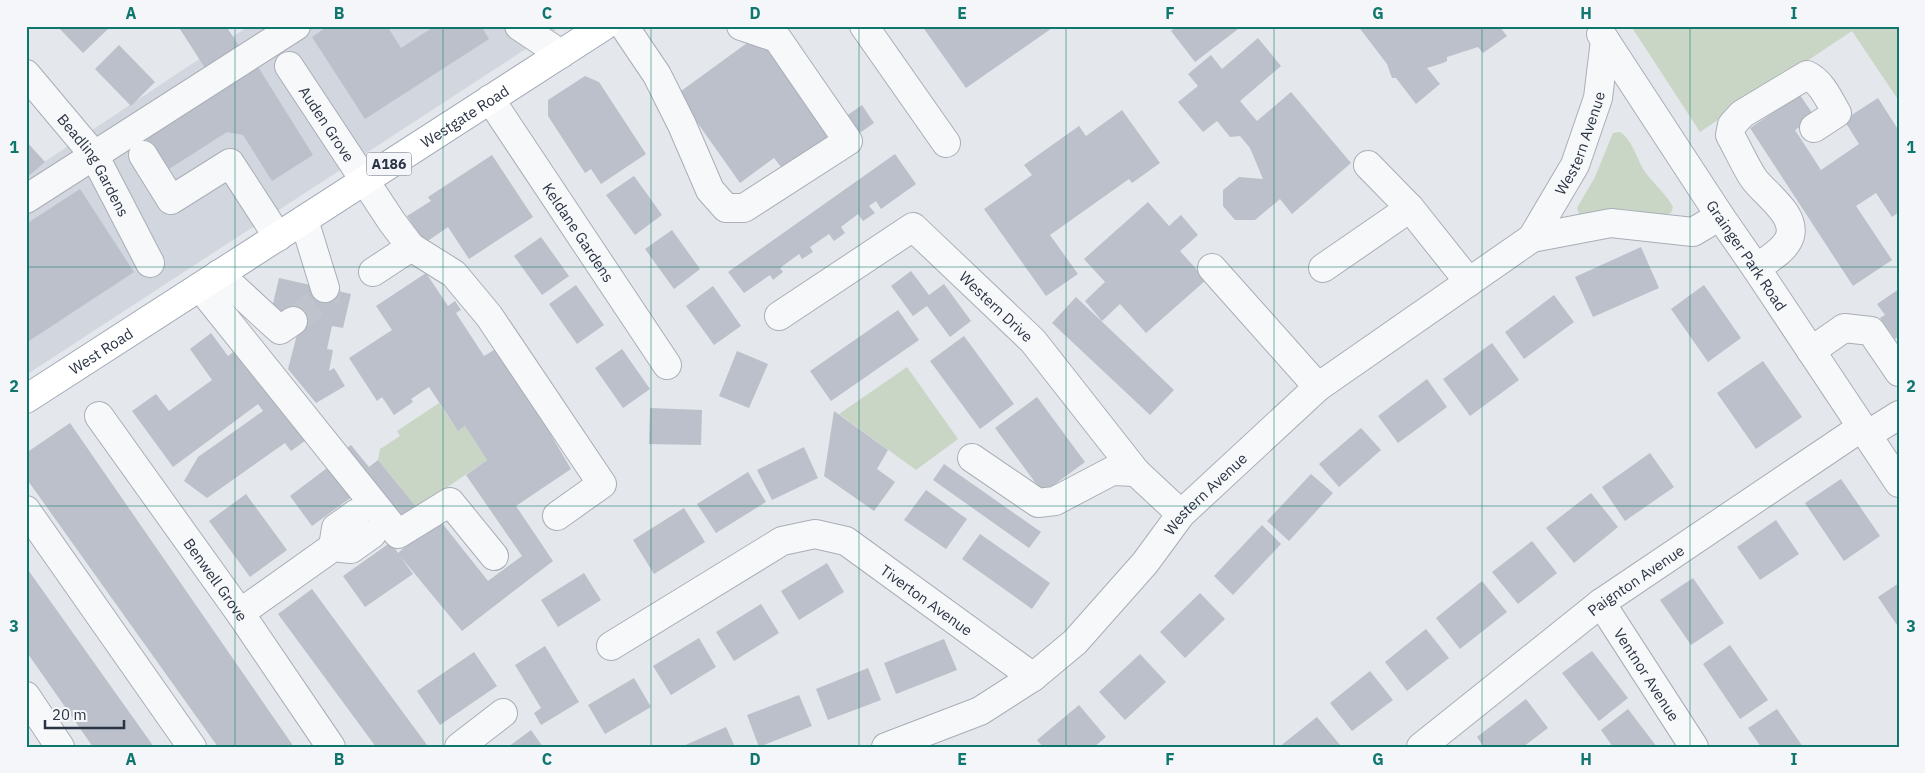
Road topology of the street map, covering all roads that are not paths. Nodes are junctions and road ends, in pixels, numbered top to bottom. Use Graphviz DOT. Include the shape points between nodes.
graph roads {
  1 [pos="296,26"];
  2 [pos="520,26"];
  3 [pos="604,26"];
  4 [pos="624,26"];
  5 [pos="741,26"];
  6 [pos="864,26"];
  7 [pos="1600,33"];
  8 [pos="268,34"];
  9 [pos="561,54"];
  10 [pos="289,66"];
  11 [pos="26,74"];
  12 [pos="490,99"];
  13 [pos="1814,128"];
  14 [pos="946,142"];
  15 [pos="94,154"];
  16 [pos="142,155"];
  17 [pos="1368,165"];
  18 [pos="365,180"];
  19 [pos="26,199"];
  20 [pos="1410,208"];
  21 [pos="1720,216"];
  22 [pos="304,220"];
  23 [pos="278,237"];
  24 [pos="1532,238"];
  25 [pos="411,247"];
  26 [pos="150,263"];
  27 [pos="1212,268"];
  28 [pos="1323,268"];
  29 [pos="1756,268"];
  30 [pos="373,272"];
  31 [pos="209,281"];
  32 [pos="1469,282"];
  33 [pos="325,288"];
  34 [pos="176,303"];
  35 [pos="779,316"];
  36 [pos="293,321"];
  37 [pos="1811,350"];
  38 [pos="667,365"];
  39 [pos="1899,372"];
  40 [pos="1318,387"];
  41 [pos="26,399"];
  42 [pos="1899,414"];
  43 [pos="98,416"];
  44 [pos="1865,431"];
  45 [pos="972,458"];
  46 [pos="1136,472"];
  47 [pos="1899,483"];
  48 [pos="26,510"];
  49 [pos="1180,514"];
  50 [pos="556,516"];
  51 [pos="364,524"];
  52 [pos="494,556"];
  53 [pos="1601,603"];
  54 [pos="240,613"];
  55 [pos="611,646"];
  56 [pos="1033,677"];
  57 [pos="26,696"];
  58 [pos="503,713"];
  59 [pos="60,747"];
  60 [pos="192,747"];
  61 [pos="330,747"];
  62 [pos="459,747"];
  63 [pos="886,747"];
  64 [pos="1421,747"];
  65 [pos="1694,747"];
  1 -- 8 [label="street"];
  2 -- 9 [label="street"];
  3 -- 9 [label="main road, Westgate Road / A186"];
  4 -- 5 [label="street" via="657,75 710,190 726,208 744,208 848,141 777,38"];
  6 -- 14 [label="street"];
  7 -- 21 [label="street, Grainger Park Road"];
  7 -- 24 [label="street, Western Avenue" via="1598,98 1575,165"];
  8 -- 15 [label="street"];
  9 -- 12 [label="main road, Westgate Road / A186"];
  10 -- 18 [label="street, Auden Grove"];
  11 -- 15 [label="street, Beadling Gardens"];
  12 -- 18 [label="main road, Westgate Road / A186"];
  12 -- 38 [label="street, Keldane Gardens"];
  13 -- 29 [label="street" via="1837,114 1815,78 1807,75 1742,114 1732,125 1730,135 1755,180 1784,211 1789,225 1790,236 1782,248"];
  15 -- 19 [label="street"];
  15 -- 26 [label="street, Beadling Gardens"];
  16 -- 23 [label="street" via="171,200 230,163"];
  17 -- 20 [label="street"];
  18 -- 22 [label="main road, Westgate Road / A186"];
  18 -- 25 [label="street, Auden Grove"];
  20 -- 28 [label="street"];
  20 -- 32 [label="street"];
  21 -- 24 [label="street, Western Avenue" via="1693,232 1612,223"];
  21 -- 29 [label="street, Grainger Park Road"];
  22 -- 23 [label="main road, Westgate Road / A186"];
  22 -- 33 [label="street"];
  23 -- 31 [label="main road, Westgate Road / A186"];
  24 -- 32 [label="street, Western Avenue"];
  25 -- 30 [label="street"];
  25 -- 50 [label="street" via="454,274 489,316 602,484"];
  27 -- 40 [label="street"];
  29 -- 37 [label="street, Grainger Park Road"];
  31 -- 34 [label="main road, Westgate Road / A186"];
  31 -- 36 [label="street" via="280,330"];
  31 -- 52 [label="street" via="398,534 450,502"];
  32 -- 40 [label="street, Western Avenue"];
  34 -- 41 [label="main road, West Road / A186"];
  35 -- 46 [label="street, Western Drive" via="913,227 1033,341"];
  37 -- 39 [label="street" via="1844,328 1871,331"];
  37 -- 44 [label="street, Grainger Park Road"];
  40 -- 49 [label="street, Western Avenue"];
  42 -- 44 [label="street, Paignton Avenue"];
  43 -- 54 [label="street, Benwell Grove"];
  44 -- 47 [label="street, Grainger Park Road"];
  44 -- 53 [label="street, Paignton Avenue"];
  45 -- 46 [label="street" via="1038,503 1055,501 1112,471"];
  46 -- 49 [label="street, Western Drive"];
  48 -- 60 [label="street"];
  49 -- 56 [label="street, Western Avenue" via="1145,563 1075,642"];
  51 -- 54 [label="street" via="351,549 333,547"];
  53 -- 64 [label="street, Paignton Avenue"];
  53 -- 65 [label="street, Ventnor Avenue"];
  54 -- 61 [label="street, Benwell Grove"];
  55 -- 56 [label="street, Tiverton Avenue" via="817,523"];
  56 -- 63 [label="street, Western Avenue" via="980,711"];
  57 -- 59 [label="street"];
  58 -- 62 [label="street"];
}
